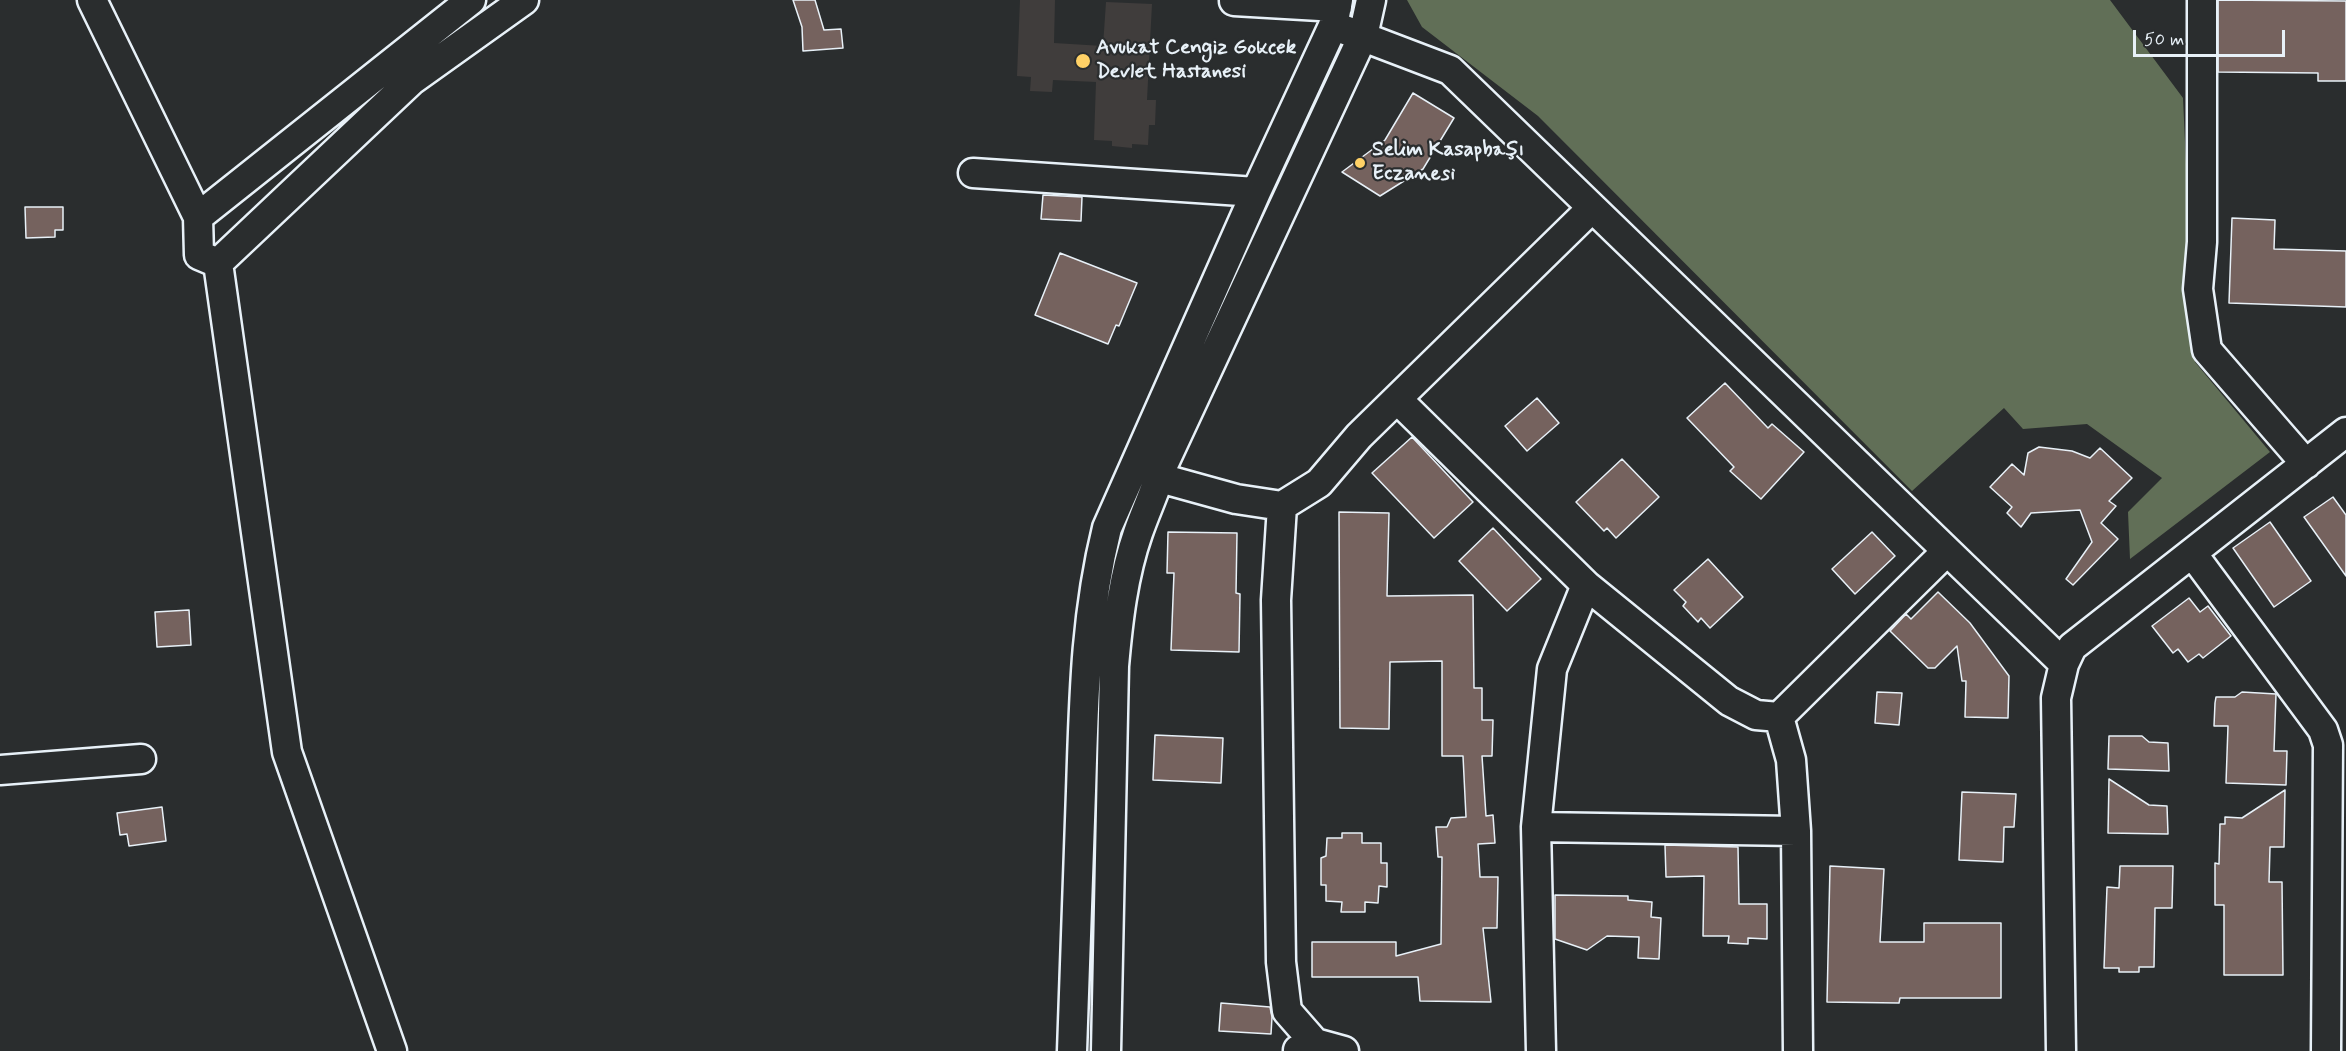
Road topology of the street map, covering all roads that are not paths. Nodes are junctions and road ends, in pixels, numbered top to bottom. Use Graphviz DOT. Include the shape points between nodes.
graph roads {
  1 [pos="92,0"];
  2 [pos="471,0"];
  3 [pos="524,0"];
  4 [pos="1371,0"];
  5 [pos="2202,0"];
  6 [pos="1234,1"];
  7 [pos="1336,11"];
  8 [pos="1363,36"];
  9 [pos="973,173"];
  10 [pos="1256,192"];
  11 [pos="1592,208"];
  12 [pos="198,217"];
  13 [pos="218,263"];
  14 [pos="1397,399"];
  15 [pos="2346,432"];
  16 [pos="2306,464"];
  17 [pos="1160,478"];
  18 [pos="1282,506"];
  19 [pos="1947,550"];
  20 [pos="2192,554"];
  21 [pos="1586,585"];
  22 [pos="2064,664"];
  23 [pos="1779,717"];
  24 [pos="141,759"];
  25 [pos="0,770"];
  26 [pos="1536,827"];
  27 [pos="1796,831"];
  28 [pos="2337,881"];
  29 [pos="1305,1047"];
  30 [pos="392,1051"];
  31 [pos="1072,1051"];
  32 [pos="1106,1051"];
  33 [pos="1344,1051"];
  34 [pos="1541,1051"];
  35 [pos="1798,1051"];
  36 [pos="2061,1051"];
  37 [pos="2326,1051"];
  1 -- 12 [label="street"];
  2 -- 12 [label="street"];
  3 -- 13 [label="street" via="412,80"];
  4 -- 8 [label="street"];
  5 -- 16 [label="street" via="2202,242 2198,289 2207,350"];
  6 -- 7 [label="street"];
  7 -- 8 [label="street"];
  7 -- 10 [label="street"];
  8 -- 11 [label="street" via="1450,70"];
  8 -- 17 [label="street"];
  9 -- 10 [label="street"];
  10 -- 31 [label="street" via="1107,528 1098,564 1083,700"];
  11 -- 14 [label="street"];
  11 -- 19 [label="street"];
  12 -- 13 [label="street" via="199,255"];
  13 -- 30 [label="street" via="287,752"];
  14 -- 18 [label="street" via="1319,483"];
  14 -- 21 [label="street"];
  15 -- 16 [label="street"];
  16 -- 20 [label="street"];
  17 -- 18 [label="street" via="1236,499"];
  17 -- 32 [label="street" via="1127,573 1114,666"];
  18 -- 29 [label="street" via="1276,600 1281,962 1287,1011"];
  19 -- 22 [label="street"];
  19 -- 23 [label="street"];
  20 -- 22 [label="street" via="2072,647"];
  20 -- 28 [label="street" via="2323,730 2328,745"];
  21 -- 23 [label="street" via="1729,701 1756,715"];
  21 -- 26 [label="street" via="1552,669"];
  22 -- 36 [label="street" via="2056,698"];
  23 -- 27 [label="street" via="1791,760"];
  24 -- 25 [label="street"];
  26 -- 27 [label="street"];
  26 -- 34 [label="street"];
  27 -- 35 [label="street"];
  28 -- 37 [label="street"];
  29 -- 33 [label="street"];
}
